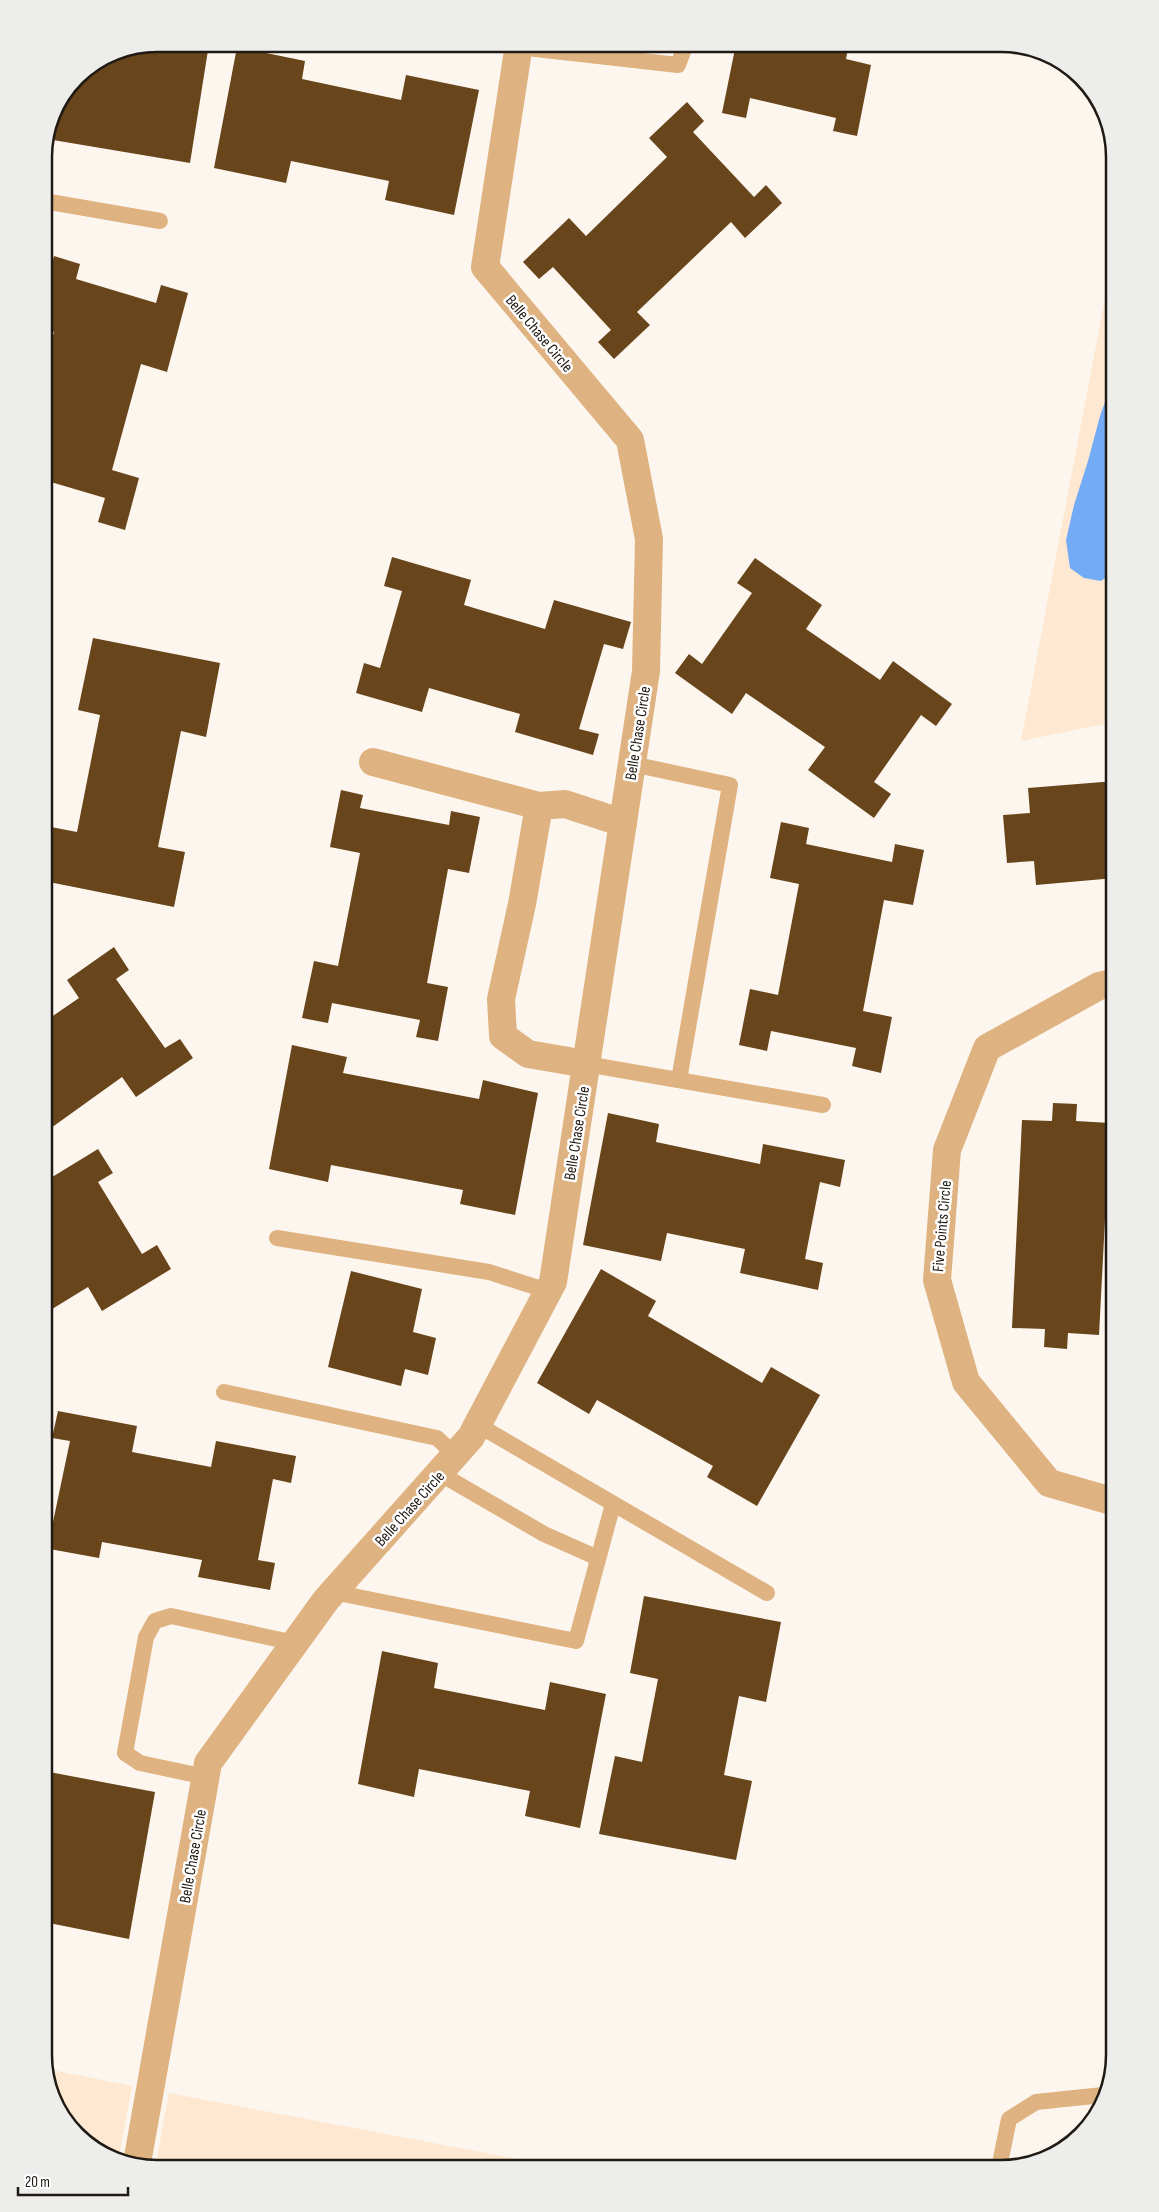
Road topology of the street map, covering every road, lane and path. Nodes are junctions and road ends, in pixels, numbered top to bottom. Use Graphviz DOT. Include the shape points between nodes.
graph roads {
  1 [pos="511,52"];
  2 [pos="607,53"];
  3 [pos="683,53"];
  4 [pos="53,202"];
  5 [pos="160,220"];
  6 [pos="373,762"];
  7 [pos="632,764"];
  8 [pos="539,806"];
  9 [pos="623,823"];
  10 [pos="1106,984"];
  11 [pos="586,1064"];
  12 [pos="679,1080"];
  13 [pos="823,1105"];
  14 [pos="277,1238"];
  15 [pos="548,1291"];
  16 [pos="224,1392"];
  17 [pos="478,1425"];
  18 [pos="447,1464"];
  19 [pos="1106,1499"];
  20 [pos="613,1504"];
  21 [pos="598,1558"];
  22 [pos="334,1592"];
  23 [pos="767,1593"];
  24 [pos="295,1643"];
  25 [pos="206,1777"];
  26 [pos="1098,2096"];
  27 [pos="138,2157"];
  28 [pos="1001,2160"];
  1 -- 7 [label="street, Belle Chase Circle" via="485,267 630,440 648,539 646,671"];
  2 -- 3 [label="lane" via="678,65"];
  4 -- 5 [label="lane"];
  6 -- 8 [label="street"];
  7 -- 9 [label="street, Belle Chase Circle"];
  7 -- 12 [label="lane" via="730,785"];
  8 -- 9 [label="street" via="565,804"];
  8 -- 11 [label="street" via="501,999 503,1036 528,1054"];
  9 -- 11 [label="street, Belle Chase Circle"];
  10 -- 19 [label="street, Five Points Circle" via="987,1048 947,1150 936,1280 966,1382 1049,1483"];
  11 -- 12 [label="lane"];
  11 -- 15 [label="street, Belle Chase Circle" via="553,1282"];
  12 -- 13 [label="lane"];
  14 -- 15 [label="lane" via="489,1272"];
  15 -- 17 [label="street, Belle Chase Circle"];
  16 -- 18 [label="lane" via="437,1438"];
  17 -- 18 [label="street, Belle Chase Circle"];
  17 -- 20 [label="lane"];
  18 -- 21 [label="lane" via="544,1534"];
  18 -- 22 [label="street, Belle Chase Circle"];
  20 -- 21 [label="lane"];
  20 -- 23 [label="lane"];
  21 -- 22 [label="lane" via="576,1641"];
  22 -- 24 [label="street, Belle Chase Circle"];
  24 -- 25 [label="street, Belle Chase Circle" via="208,1763"];
  24 -- 25 [label="lane" via="171,1616 155,1621 146,1637 125,1753 140,1763"];
  25 -- 27 [label="street, Belle Chase Circle"];
  26 -- 28 [label="lane" via="1036,2102 1009,2119"];
}
